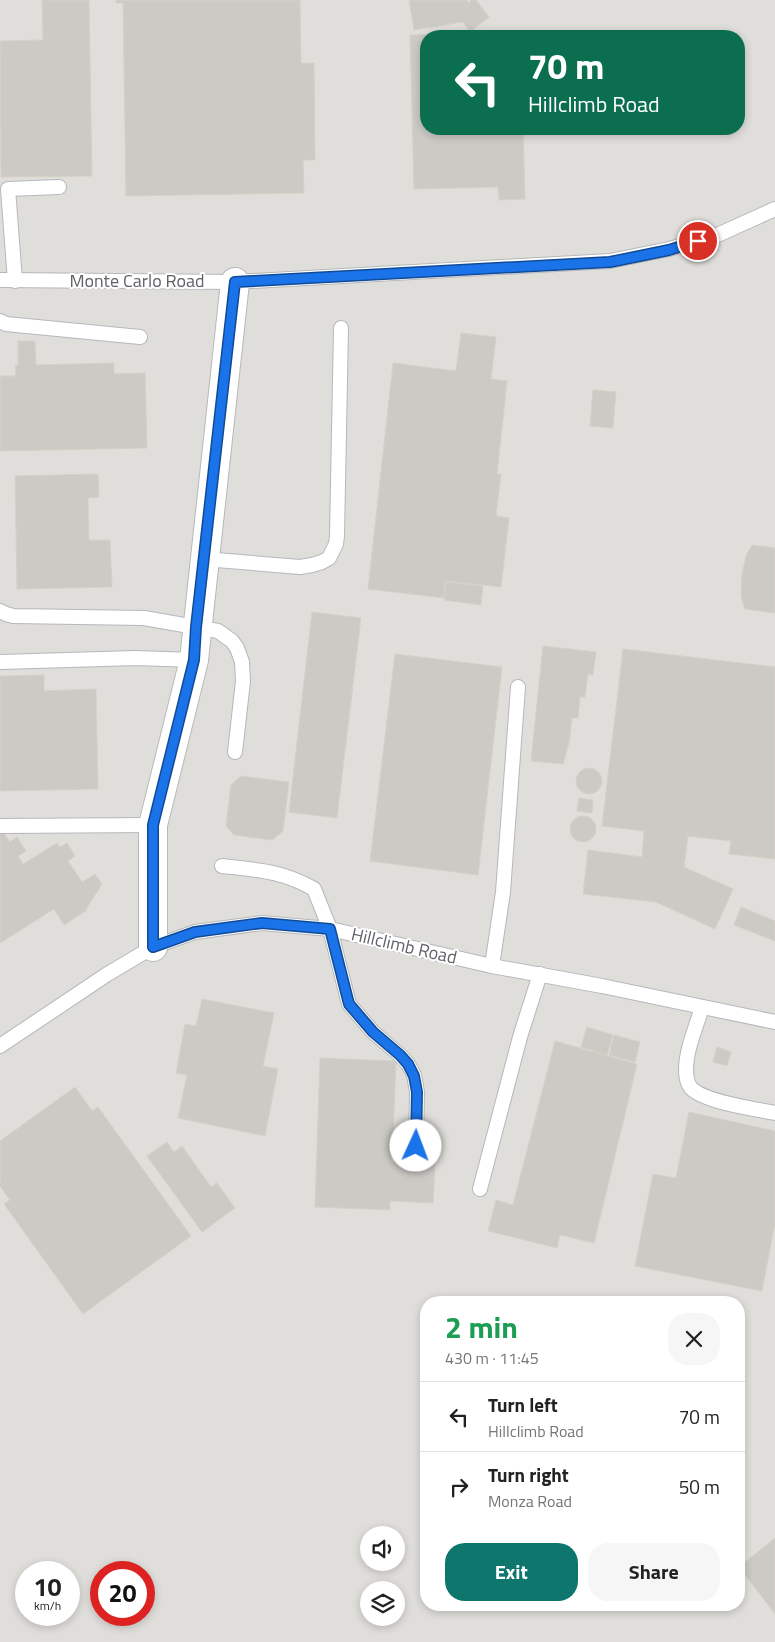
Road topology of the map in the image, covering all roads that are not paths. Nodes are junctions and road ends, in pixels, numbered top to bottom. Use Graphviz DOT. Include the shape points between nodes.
graph roads {
  1 [pos="59,187"];
  2 [pos="775,209"];
  3 [pos="0,280"];
  4 [pos="15,281"];
  5 [pos="235,282"];
  6 [pos="0,321"];
  7 [pos="341,328"];
  8 [pos="140,337"];
  9 [pos="204,559"];
  10 [pos="0,610"];
  11 [pos="196,627"];
  12 [pos="194,660"];
  13 [pos="0,662"];
  14 [pos="518,687"];
  15 [pos="235,752"];
  16 [pos="153,825"];
  17 [pos="0,826"];
  18 [pos="222,866"];
  19 [pos="330,929"];
  20 [pos="153,947"];
  21 [pos="492,966"];
  22 [pos="540,974"];
  23 [pos="702,1007"];
  24 [pos="775,1022"];
  25 [pos="0,1046"];
  26 [pos="775,1113"];
  27 [pos="416,1146"];
  28 [pos="480,1189"];
  1 -- 4 [label="lane" via="8,189"];
  2 -- 5 [label="lane, Monte Carlo Road" via="713,237 610,262"];
  3 -- 4 [label="lane, Monte Carlo Road"];
  4 -- 5 [label="lane, Monte Carlo Road"];
  5 -- 9 [label="street"];
  6 -- 8 [label="lane"];
  7 -- 9 [label="lane" via="337,536 332,554 322,562 300,567"];
  9 -- 11 [label="street"];
  10 -- 11 [label="lane" via="13,616 144,618"];
  11 -- 12 [label="street"];
  11 -- 15 [label="lane" via="218,631 232,641 242,662"];
  12 -- 13 [label="lane" via="136,658"];
  12 -- 16 [label="street"];
  14 -- 21 [label="lane" via="503,892"];
  16 -- 17 [label="lane"];
  16 -- 20 [label="street"];
  18 -- 19 [label="lane" via="289,876 314,890"];
  19 -- 20 [label="lane, Hillclimb Road" via="262,923 195,932"];
  19 -- 21 [label="lane, Hillclimb Road"];
  19 -- 27 [label="lane" via="349,1004 373,1032 400,1055 414,1076 417,1092"];
  20 -- 25 [label="lane, Hillclimb Road"];
  21 -- 22 [label="lane, Hillclimb Road"];
  22 -- 23 [label="lane, Hillclimb Road"];
  22 -- 28 [label="lane"];
  23 -- 24 [label="lane, Hillclimb Road"];
  23 -- 26 [label="lane" via="688,1050 686,1071 690,1087 703,1097"];
}
